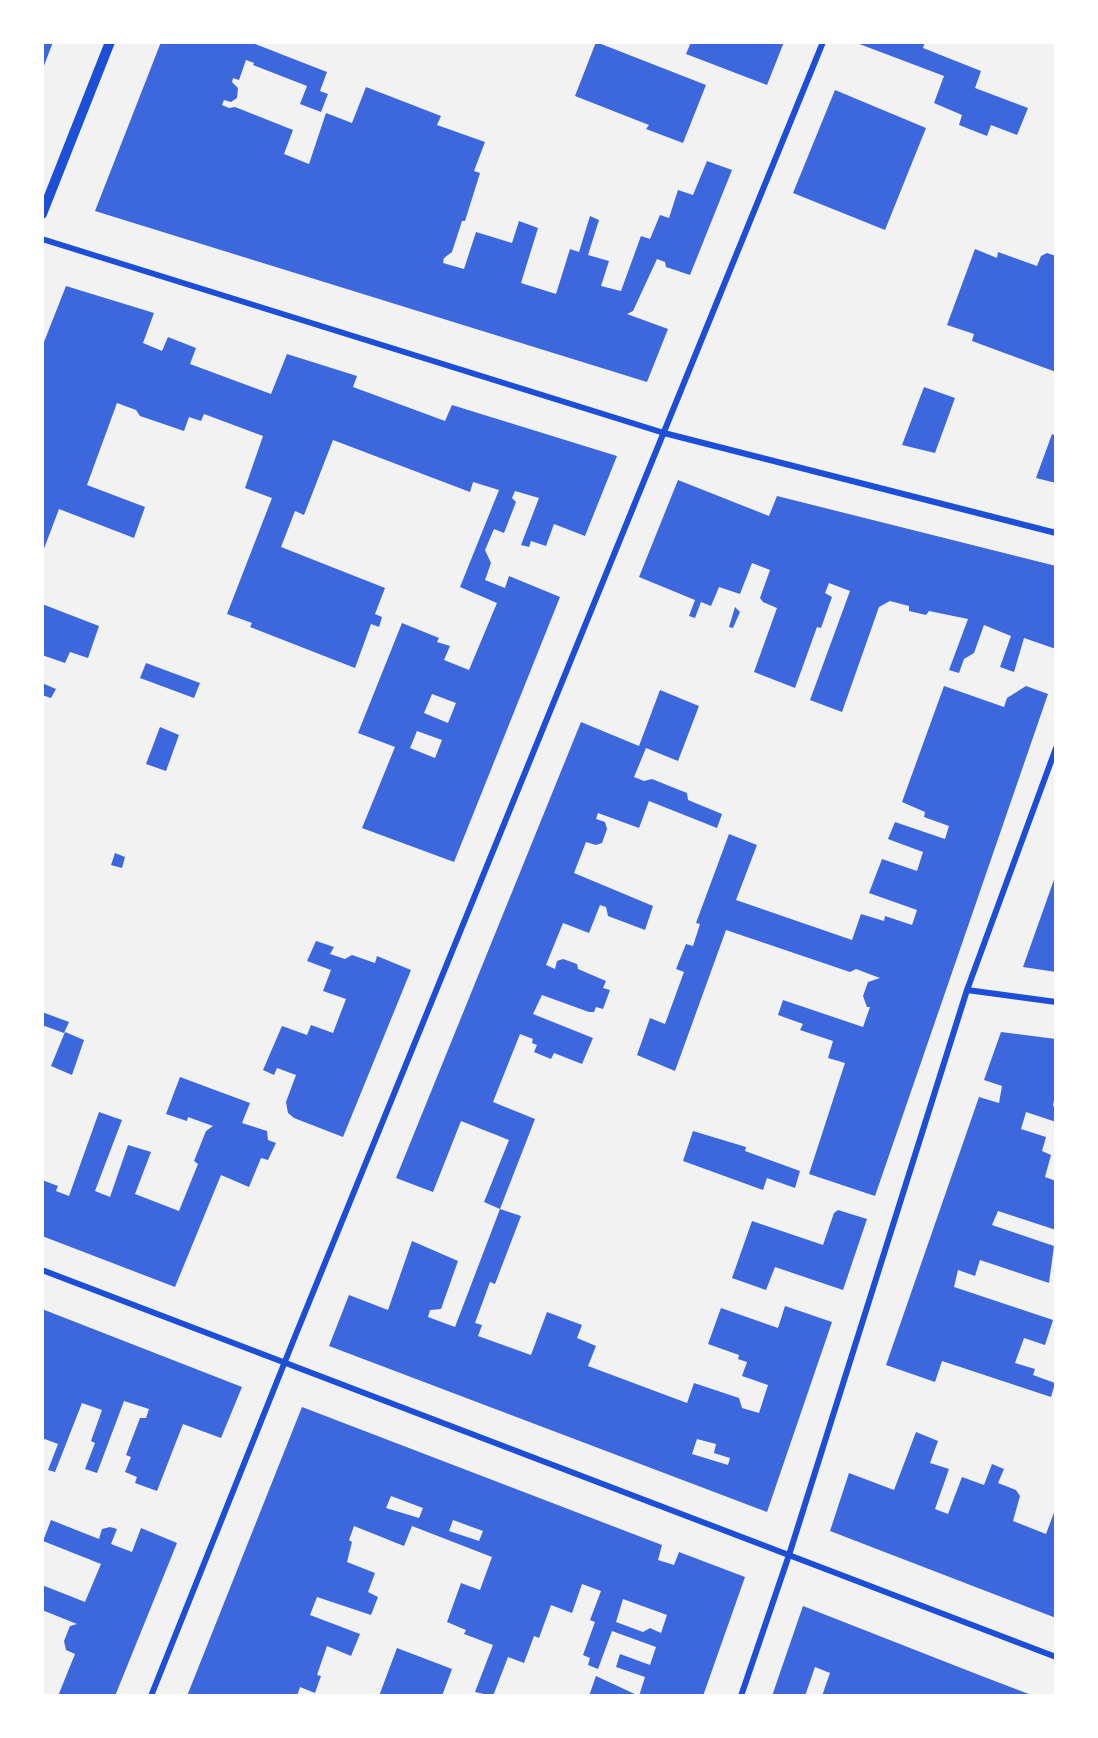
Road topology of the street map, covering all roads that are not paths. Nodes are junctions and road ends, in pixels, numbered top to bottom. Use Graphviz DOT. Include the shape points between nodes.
graph roads {
  1 [pos="110,42"];
  2 [pos="823,42"];
  3 [pos="42,214"];
  4 [pos="42,239"];
  5 [pos="664,433"];
  6 [pos="1056,533"];
  7 [pos="1056,747"];
  8 [pos="967,990"];
  9 [pos="1056,1002"];
  10 [pos="42,1270"];
  11 [pos="284,1363"];
  12 [pos="789,1555"];
  13 [pos="1056,1657"];
  14 [pos="151,1696"];
  15 [pos="741,1696"];
  1 -- 3 [label="street"];
  2 -- 5 [label="street"];
  4 -- 5 [label="street"];
  5 -- 6 [label="street"];
  5 -- 11 [label="street"];
  7 -- 8 [label="street"];
  8 -- 9 [label="street"];
  8 -- 12 [label="street"];
  10 -- 11 [label="street"];
  11 -- 12 [label="street"];
  11 -- 14 [label="street"];
  12 -- 13 [label="street"];
  12 -- 15 [label="street"];
}
